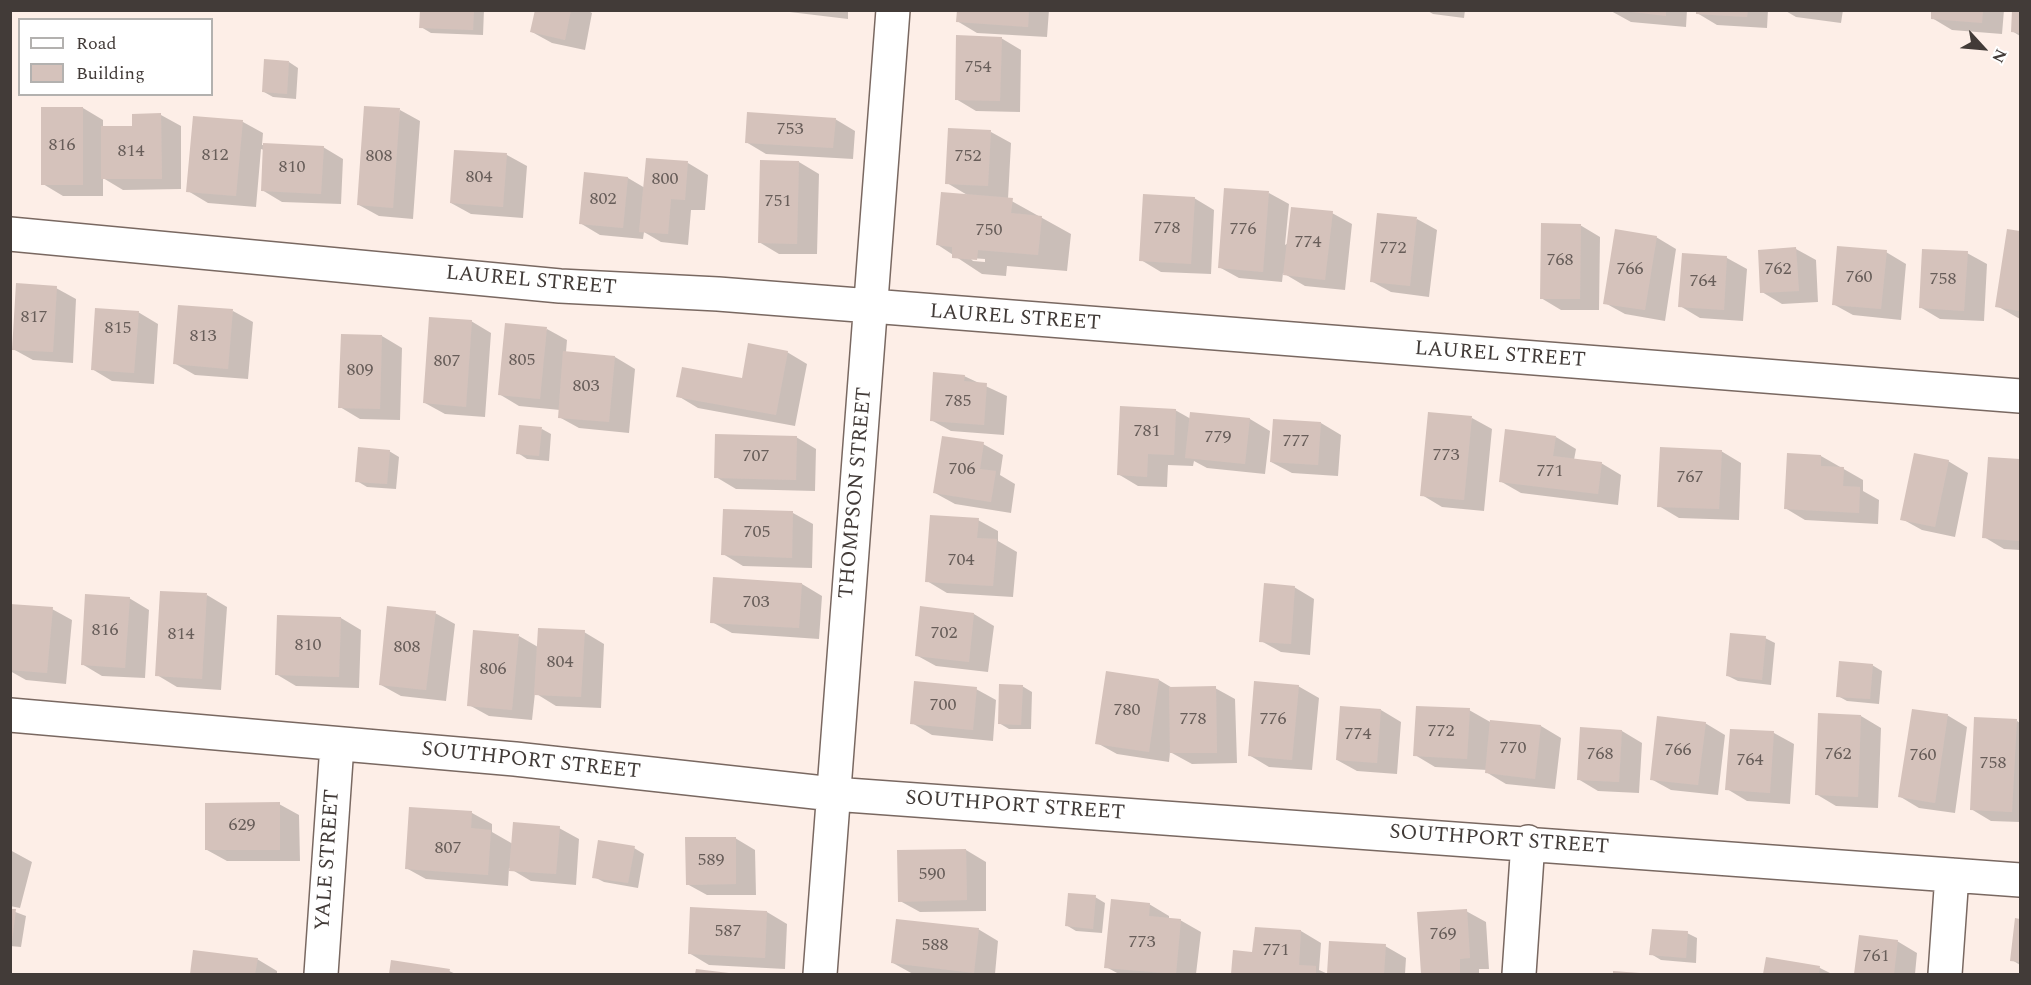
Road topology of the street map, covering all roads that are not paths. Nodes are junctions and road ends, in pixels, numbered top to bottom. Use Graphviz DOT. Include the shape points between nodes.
graph roads {
  1 [pos="893,10"];
  2 [pos="10,234"];
  3 [pos="872,308"];
  4 [pos="2020,396"];
  5 [pos="10,715"];
  6 [pos="337,745"];
  7 [pos="833,794"];
  8 [pos="1528,842"];
  9 [pos="1952,875"];
  10 [pos="2020,880"];
  11 [pos="321,975"];
  12 [pos="820,975"];
  13 [pos="1519,975"];
  14 [pos="1946,975"];
  1 -- 3 [label="street, THOMPSON STREET"];
  2 -- 3 [label="street, LAUREL STREET" via="560,286 718,294"];
  3 -- 4 [label="street, LAUREL STREET"];
  3 -- 7 [label="street, THOMPSON STREET"];
  5 -- 6 [label="street, SOUTHPORT STREET"];
  6 -- 7 [label="street, SOUTHPORT STREET" via="515,759"];
  6 -- 11 [label="street, YALE STREET"];
  7 -- 8 [label="street, SOUTHPORT STREET"];
  7 -- 12 [label="street, THOMPSON STREET"];
  8 -- 9 [label="street, SOUTHPORT STREET"];
  8 -- 13 [label="street"];
  9 -- 10 [label="street, SOUTHPORT STREET"];
  9 -- 14 [label="street"];
}
